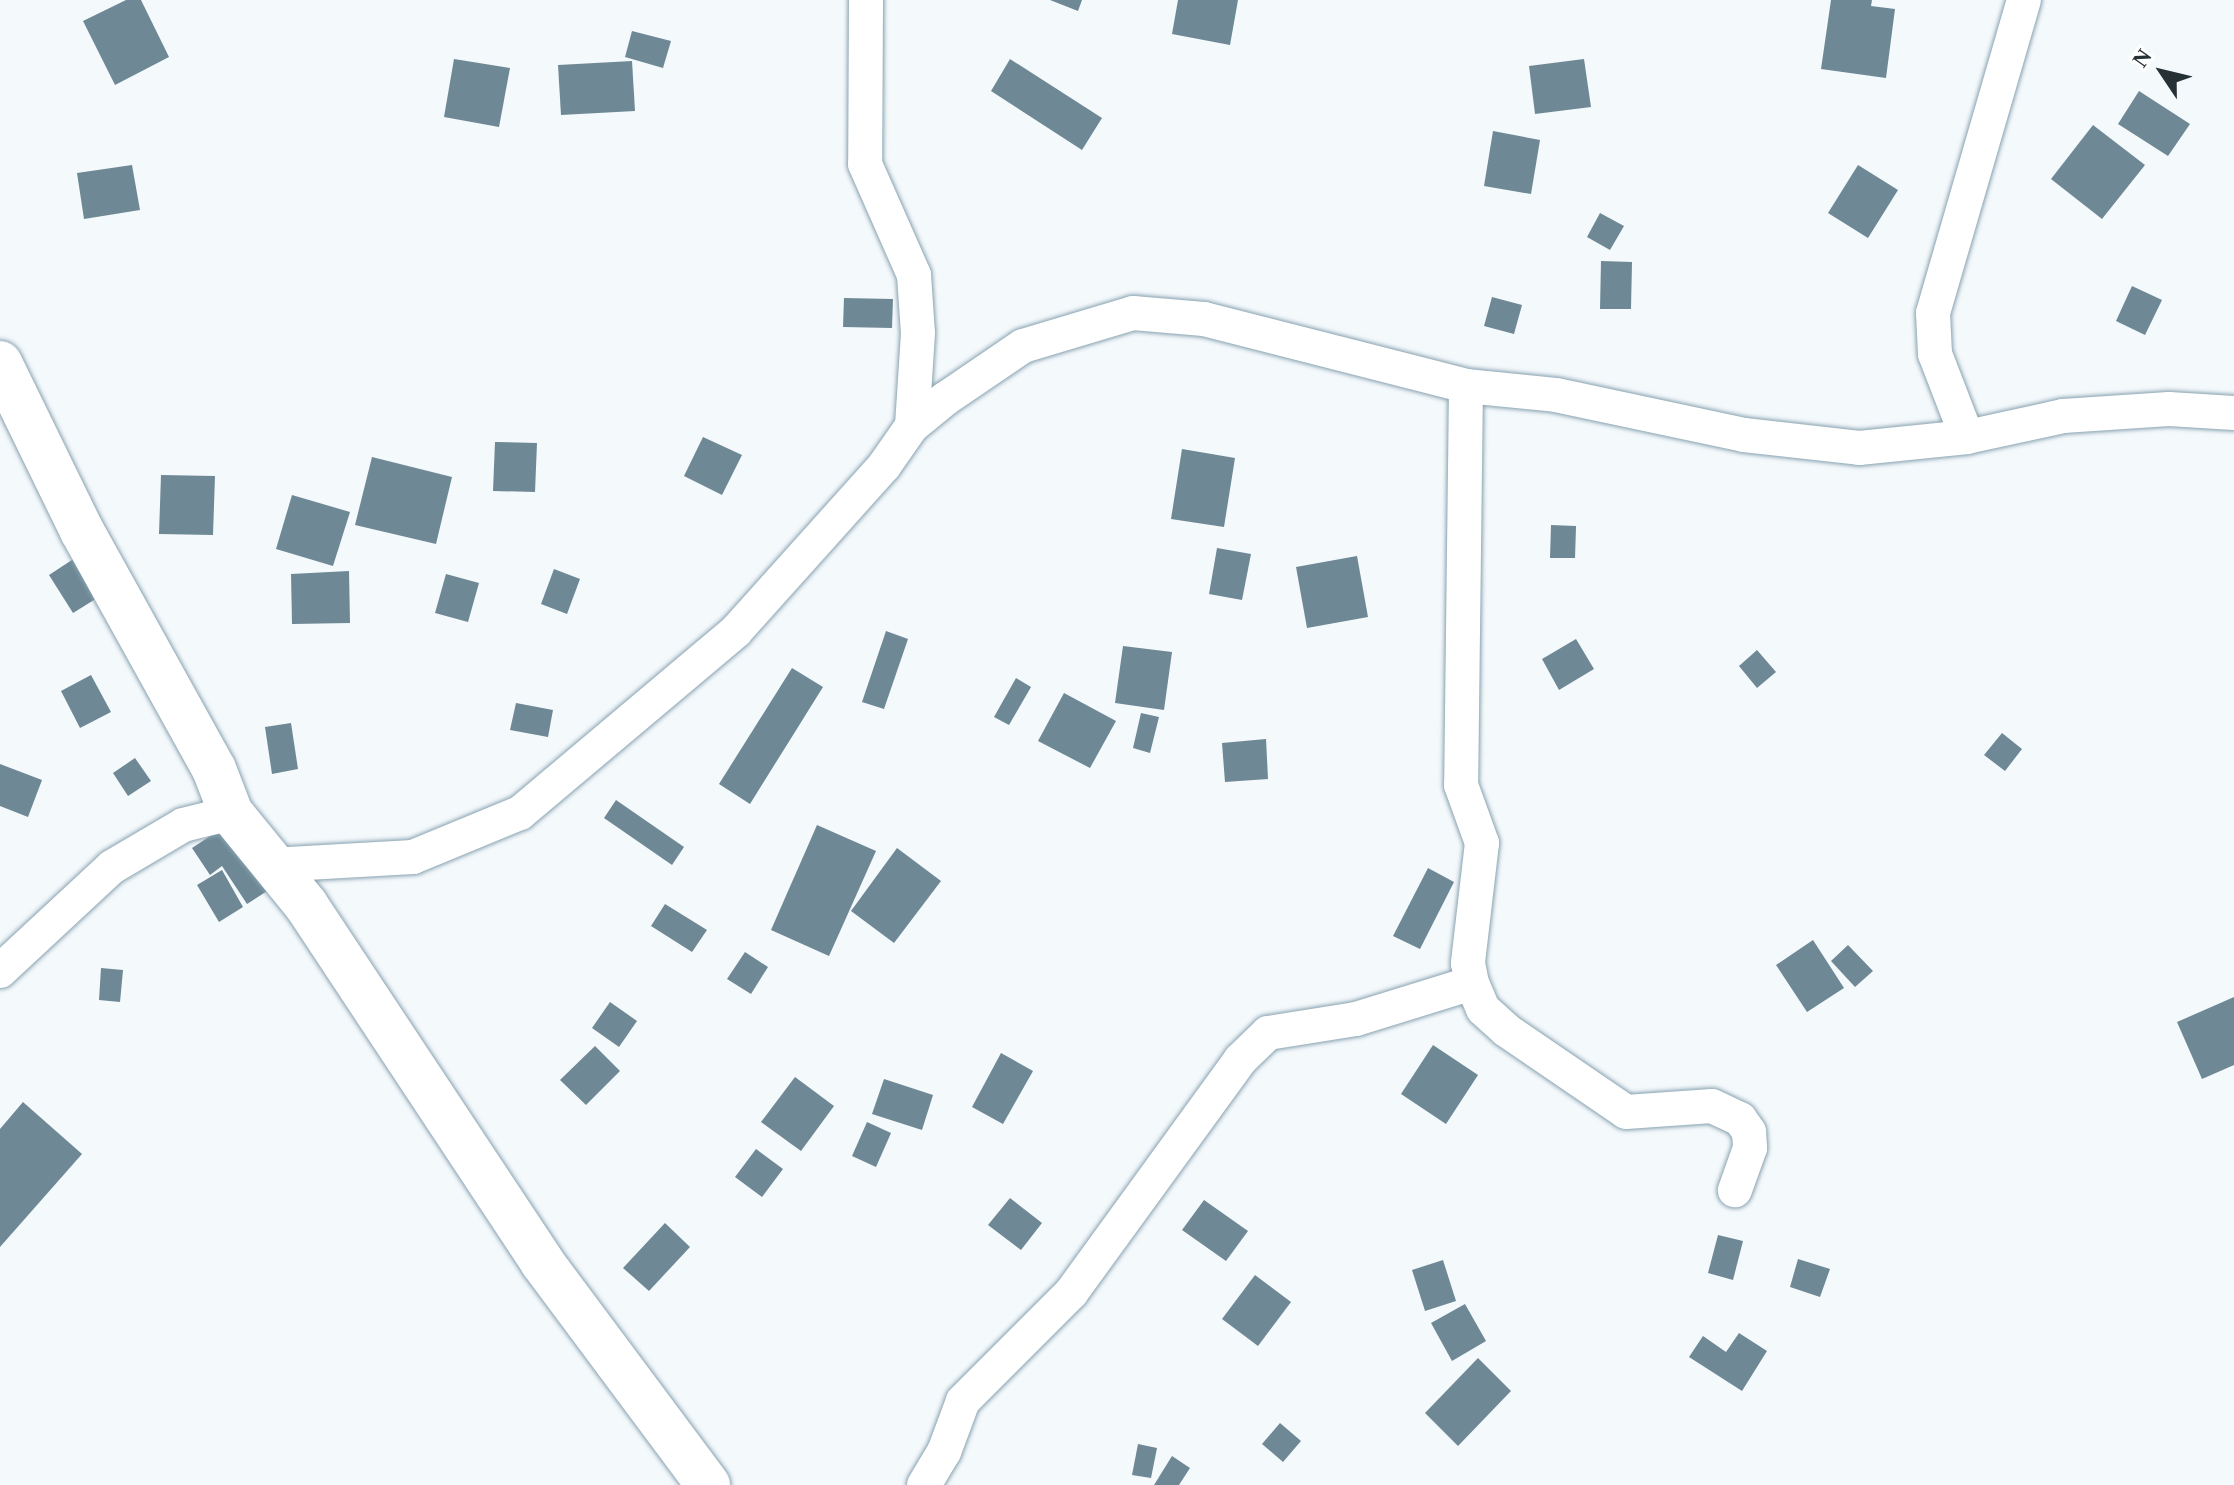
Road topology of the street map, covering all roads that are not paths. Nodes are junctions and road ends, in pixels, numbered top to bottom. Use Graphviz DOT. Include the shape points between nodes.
graph roads {
  1 [pos="866,0"];
  2 [pos="2024,0"];
  3 [pos="0,363"];
  4 [pos="1466,386"];
  5 [pos="2234,413"];
  6 [pos="912,426"];
  7 [pos="1967,437"];
  8 [pos="231,813"];
  9 [pos="271,865"];
  10 [pos="0,971"];
  11 [pos="1472,983"];
  12 [pos="1735,1190"];
  13 [pos="708,1485"];
  14 [pos="924,1485"];
  1 -- 6 [label="street" via="865,164 914,275 918,333"];
  2 -- 7 [label="street" via="1933,313 1935,354"];
  3 -- 8 [label="street" via="82,531 214,769"];
  4 -- 6 [label="street" via="1204,319 1133,313 1023,346"];
  4 -- 7 [label="street" via="1556,395 1744,435 1859,448"];
  4 -- 11 [label="street" via="1461,785 1482,843 1468,963"];
  5 -- 7 [label="street" via="2169,409 2063,416"];
  6 -- 9 [label="street" via="874,478 736,631 520,813 413,857"];
  8 -- 9 [label="street"];
  8 -- 10 [label="street" via="183,825 112,867"];
  9 -- 13 [label="street" via="306,905 542,1262"];
  11 -- 12 [label="street" via="1483,1009 1506,1030 1626,1112 1712,1106 1740,1119 1749,1132 1750,1148"];
  11 -- 14 [label="street" via="1356,1019 1268,1033 1240,1060 1071,1293 963,1401 944,1452"];
}
